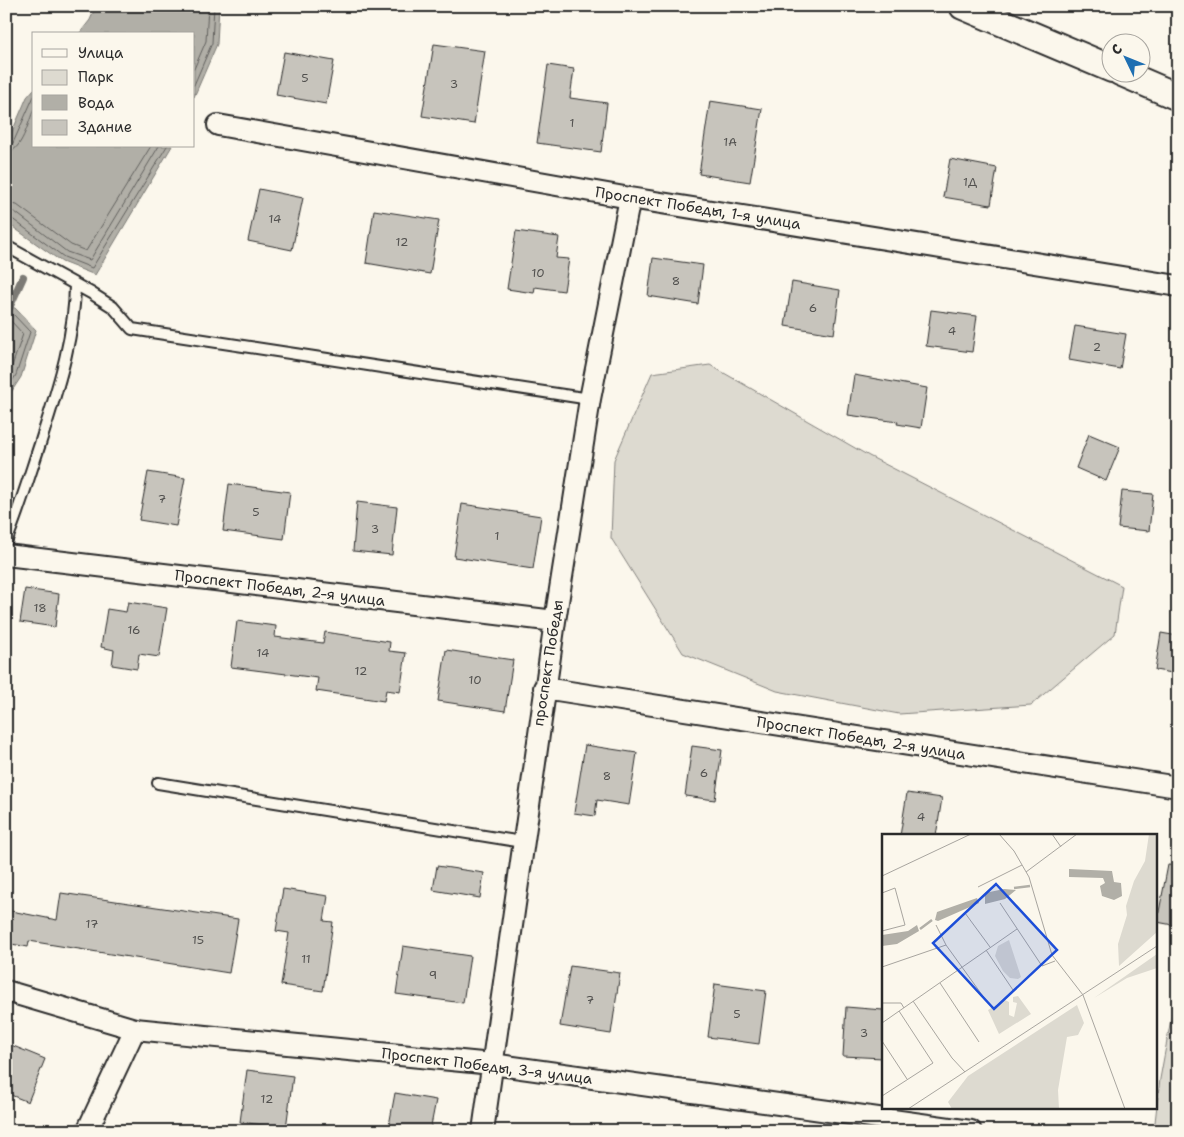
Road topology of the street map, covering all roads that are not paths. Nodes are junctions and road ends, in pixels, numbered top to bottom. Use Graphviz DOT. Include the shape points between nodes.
graph roads {
  1 [pos="963,6"];
  2 [pos="1102,65"];
  3 [pos="1143,82"];
  4 [pos="1178,97"];
  5 [pos="218,125"];
  6 [pos="630,198"];
  7 [pos="6,246"];
  8 [pos="75,284"];
  9 [pos="1178,286"];
  10 [pos="590,398"];
  11 [pos="6,542"];
  12 [pos="6,555"];
  13 [pos="554,621"];
  14 [pos="544,688"];
  15 [pos="158,783"];
  16 [pos="1178,787"];
  17 [pos="522,842"];
  18 [pos="6,991"];
  19 [pos="135,1029"];
  20 [pos="492,1064"];
  21 [pos="87,1131"];
  22 [pos="483,1131"];
  23 [pos="971,1131"];
  1 -- 2 [label="street"];
  3 -- 4 [label="street"];
  5 -- 6 [label="street, Проспект Победы, 1-я улица"];
  6 -- 9 [label="street, Проспект Победы, 1-я улица"];
  6 -- 10 [label="street, проспект Победы"];
  7 -- 8 [label="lane"];
  8 -- 10 [label="lane" via="113,307 132,329"];
  8 -- 11 [label="lane" via="70,337 54,399"];
  10 -- 13 [label="street, проспект Победы"];
  12 -- 13 [label="street, Проспект Победы, 2-я улица"];
  13 -- 14 [label="street, проспект Победы"];
  14 -- 16 [label="street, Проспект Победы, 2-я улица"];
  14 -- 17 [label="street, проспект Победы"];
  15 -- 17 [label="lane"];
  17 -- 20 [label="street, проспект Победы"];
  18 -- 19 [label="street, Проспект Победы, 3-я улица"];
  19 -- 20 [label="street, Проспект Победы, 3-я улица"];
  19 -- 21 [label="street"];
  20 -- 22 [label="street, проспект Победы"];
  20 -- 23 [label="street, Проспект Победы, 3-я улица"];
}
